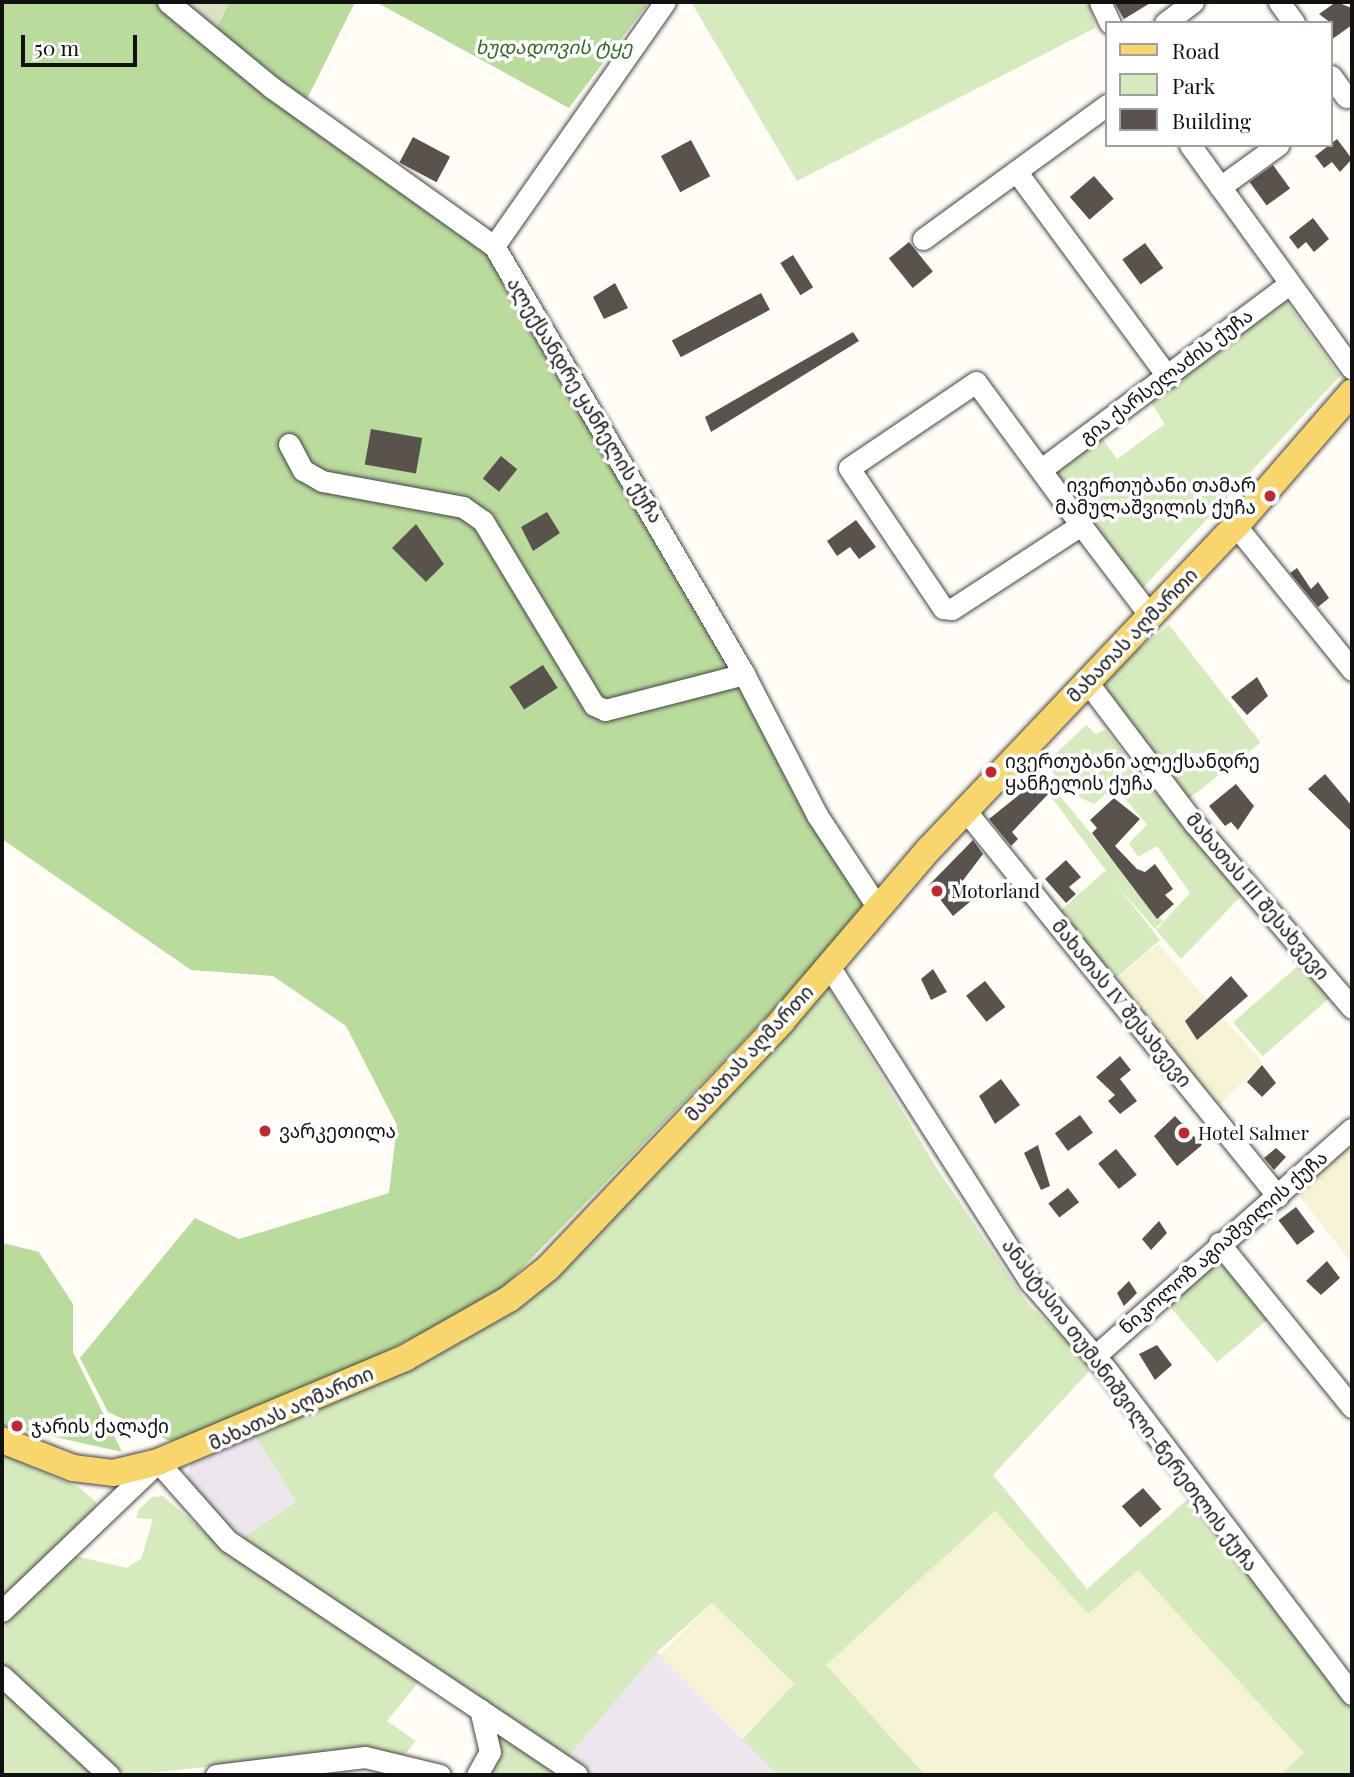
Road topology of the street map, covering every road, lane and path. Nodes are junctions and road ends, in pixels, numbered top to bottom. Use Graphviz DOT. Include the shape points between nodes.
graph roads {
  1 [pos="168,2"];
  2 [pos="665,2"];
  3 [pos="1100,2"];
  4 [pos="1193,2"];
  5 [pos="1279,2"];
  6 [pos="1109,21"];
  7 [pos="1168,21"];
  8 [pos="1293,21"];
  9 [pos="1333,80"];
  10 [pos="1343,99"];
  11 [pos="1106,106"];
  12 [pos="1191,147"];
  13 [pos="1275,147"];
  14 [pos="1016,171"];
  15 [pos="1220,187"];
  16 [pos="923,239"];
  17 [pos="494,246"];
  18 [pos="1289,284"];
  19 [pos="1352,369"];
  20 [pos="1168,377"];
  21 [pos="1352,392"];
  22 [pos="289,444"];
  23 [pos="1043,468"];
  24 [pos="1081,525"];
  25 [pos="1236,526"];
  26 [pos="1151,617"];
  27 [pos="1352,670"];
  28 [pos="744,674"];
  29 [pos="1088,683"];
  30 [pos="965,810"];
  31 [pos="878,908"];
  32 [pos="829,966"];
  33 [pos="1352,1008"];
  34 [pos="1350,1136"];
  35 [pos="1278,1196"];
  36 [pos="1219,1243"];
  37 [pos="1095,1356"];
  38 [pos="1352,1407"];
  39 [pos="2,1440"];
  40 [pos="158,1462"];
  41 [pos="2,1611"];
  42 [pos="2,1676"];
  43 [pos="1352,1695"];
  44 [pos="480,1709"];
  45 [pos="109,1775"];
  46 [pos="216,1775"];
  47 [pos="440,1775"];
  48 [pos="477,1775"];
  49 [pos="577,1775"];
  1 -- 17 [label="street, ალექსანდრე ყანჩელის ქუჩა" via="271,87"];
  2 -- 17 [label="street"];
  3 -- 6 [label="street"];
  4 -- 7 [label="street"];
  5 -- 8 [label="street"];
  9 -- 10 [label="street"];
  11 -- 14 [label="street"];
  12 -- 15 [label="street"];
  13 -- 15 [label="street"];
  14 -- 16 [label="street"];
  14 -- 20 [label="street"];
  15 -- 18 [label="street"];
  17 -- 28 [label="street, ალექსანდრე ყანჩელის ქუჩა"];
  18 -- 19 [label="street"];
  18 -- 20 [label="street, გია ქარსელაძის ქუჩა"];
  20 -- 23 [label="street, გია ქარსელაძის ქუჩა"];
  21 -- 25 [label="main road, მახათას აღმართი"];
  22 -- 28 [label="street" via="303,470 322,481 463,508 483,521 594,705 605,710"];
  23 -- 24 [label="street"];
  23 -- 24 [label="street" via="976,382 849,468 943,608 952,609"];
  24 -- 26 [label="street"];
  25 -- 26 [label="main road, მახათას აღმართი"];
  25 -- 27 [label="street"];
  26 -- 29 [label="main road, მახათას აღმართი"];
  28 -- 31 [label="street, ალექსანდრე ყანჩელის ქუჩა" via="817,815"];
  29 -- 30 [label="main road, მახათას აღმართი"];
  29 -- 33 [label="street, მახათას III შესახვევი" via="1194,823"];
  30 -- 31 [label="main road, მახათას აღმართი"];
  30 -- 35 [label="street, მახათას IV შესახვევი"];
  31 -- 32 [label="main road, მახათას აღმართი"];
  32 -- 37 [label="street, ანასტასია თუმანიშვილი-წერეთლის ქუჩა" via="1030,1281"];
  32 -- 40 [label="main road, მახათას აღმართი" via="548,1268 509,1299 405,1358"];
  34 -- 35 [label="street, ნიკოლოზ აგიაშვილის ქუჩა"];
  35 -- 36 [label="street, ნიკოლოზ აგიაშვილის ქუჩა"];
  36 -- 37 [label="street, ნიკოლოზ აგიაშვილის ქუჩა"];
  36 -- 38 [label="street"];
  37 -- 43 [label="street, ანასტასია თუმანიშვილი-წერეთლის ქუჩა"];
  39 -- 40 [label="main road, მახათას აღმართი" via="73,1468 113,1473"];
  40 -- 41 [label="street"];
  40 -- 44 [label="street" via="228,1541"];
  42 -- 45 [label="street"];
  44 -- 48 [label="street" via="490,1752"];
  44 -- 49 [label="street"];
  46 -- 47 [label="street" via="365,1756"];
}
